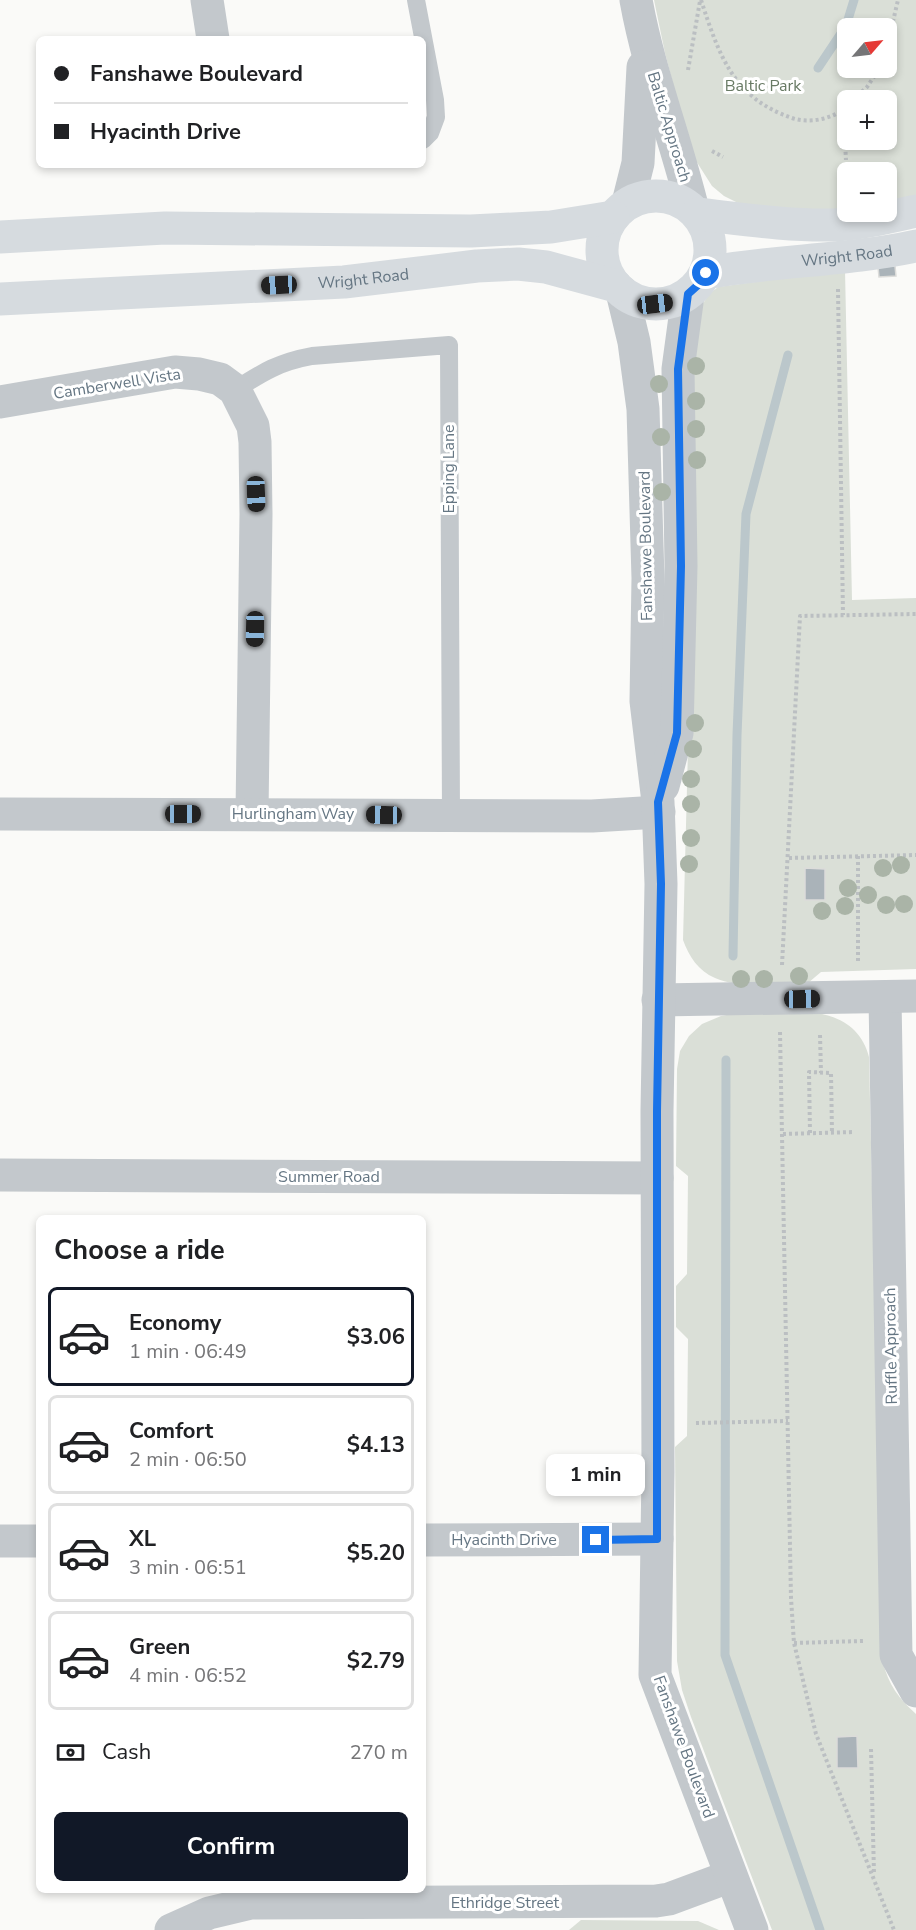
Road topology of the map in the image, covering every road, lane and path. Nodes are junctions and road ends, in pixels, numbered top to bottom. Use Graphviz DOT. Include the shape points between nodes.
graph roads {
  1 [pos="207,0"];
  2 [pos="416,0"];
  3 [pos="636,0"];
  4 [pos="898,0"];
  5 [pos="894,18"];
  6 [pos="213,36"];
  7 [pos="423,36"];
  8 [pos="644,44"];
  9 [pos="426,53"];
  10 [pos="684,80"];
  11 [pos="837,113"];
  12 [pos="426,137"];
  13 [pos="711,150"];
  14 [pos="845,150"];
  15 [pos="723,157"];
  16 [pos="846,160"];
  17 [pos="620,210"];
  18 [pos="695,212"];
  19 [pos="916,212"];
  20 [pos="0,237"];
  21 [pos="916,246"];
  22 [pos="697,284"];
  23 [pos="838,285"];
  24 [pos="619,289"];
  25 [pos="0,299"];
  26 [pos="235,390"];
  27 [pos="0,402"];
  28 [pos="916,614"];
  29 [pos="843,615"];
  30 [pos="659,807"];
  31 [pos="0,814"];
  32 [pos="252,814"];
  33 [pos="451,816"];
  34 [pos="916,855"];
  35 [pos="858,856"];
  36 [pos="789,858"];
  37 [pos="858,965"];
  38 [pos="782,966"];
  39 [pos="900,997"];
  40 [pos="658,1000"];
  41 [pos="780,1032"];
  42 [pos="820,1035"];
  43 [pos="821,1072"];
  44 [pos="855,1132"];
  45 [pos="810,1133"];
  46 [pos="832,1133"];
  47 [pos="783,1134"];
  48 [pos="0,1175"];
  49 [pos="657,1178"];
  50 [pos="903,1360"];
  51 [pos="788,1421"];
  52 [pos="696,1423"];
  53 [pos="657,1539"];
  54 [pos="426,1540"];
  55 [pos="0,1541"];
  56 [pos="36,1541"];
  57 [pos="869,1641"];
  58 [pos="794,1643"];
  59 [pos="916,1691"];
  60 [pos="871,1749"];
  61 [pos="731,1876"];
  62 [pos="874,1878"];
  63 [pos="336,1917"];
  64 [pos="171,1930"];
  65 [pos="752,1930"];
  66 [pos="894,1930"];
  1 -- 6 [label="street"];
  2 -- 7 [label="lane"];
  3 -- 8 [label="street, Baltic Approach"];
  4 -- 5 [label="path"];
  8 -- 17 [label="street, Baltic Approach" via="638,163"];
  8 -- 18 [label="street, Baltic Approach"];
  9 -- 12 [label="lane" via="436,117"];
  10 -- 11 [label="path" via="692,57 701,0 725,63 744,90 772,111 802,121"];
  13 -- 15 [label="path"];
  14 -- 16 [label="path"];
  17 -- 18 [label="main road" via="650,196 662,196"];
  17 -- 20 [label="main road" via="551,227 471,231 165,228"];
  17 -- 24 [label="main road" via="603,240 602,252 609,276"];
  18 -- 19 [label="main road, Wright Road" via="782,224 834,225"];
  18 -- 22 [label="main road" via="709,236 710,261"];
  21 -- 22 [label="main road, Wright Road" via="878,254 740,266"];
  22 -- 24 [label="main road" via="672,302 655,304 638,301"];
  22 -- 30 [label="street, Fanshawe Boulevard" via="678,369 681,566 677,733"];
  23 -- 29 [label="path"];
  24 -- 25 [label="main road, Wright Road" via="546,267 518,264 344,282"];
  24 -- 30 [label="street, Fanshawe Boulevard" via="634,342 643,410 648,578 646,701"];
  26 -- 27 [label="street, Camberwell Vista" via="220,379 175,372"];
  26 -- 32 [label="street" via="249,414 255,442"];
  26 -- 33 [label="lane, Epping Lane" via="292,359 449,345"];
  28 -- 29 [label="path"];
  29 -- 36 [label="path" via="800,616"];
  30 -- 33 [label="street, Hurlingham Way" via="592,816"];
  30 -- 40 [label="street, Fanshawe Boulevard"];
  31 -- 32 [label="street, Hurlingham Way"];
  32 -- 33 [label="street, Hurlingham Way"];
  34 -- 35 [label="path"];
  35 -- 36 [label="path"];
  35 -- 37 [label="path"];
  36 -- 38 [label="path"];
  39 -- 40 [label="street"];
  39 -- 50 [label="street, Ruffle Approach"];
  40 -- 49 [label="street, Fanshawe Boulevard"];
  41 -- 47 [label="path"];
  42 -- 43 [label="path"];
  43 -- 45 [label="path" via="809,1072"];
  43 -- 46 [label="path" via="831,1072"];
  44 -- 46 [label="path"];
  45 -- 46 [label="path"];
  45 -- 47 [label="path"];
  47 -- 51 [label="path"];
  48 -- 49 [label="street, Summer Road"];
  49 -- 53 [label="street, Fanshawe Boulevard"];
  50 -- 59 [label="street, Ruffle Approach" via="896,1655"];
  51 -- 52 [label="path"];
  51 -- 58 [label="path"];
  53 -- 54 [label="street, Hyacinth Drive"];
  53 -- 61 [label="street, Fanshawe Boulevard" via="655,1675"];
  55 -- 56 [label="street"];
  57 -- 58 [label="path"];
  58 -- 62 [label="path" via="816,1734"];
  60 -- 62 [label="path"];
  61 -- 63 [label="street, Ethridge Street" via="656,1901"];
  61 -- 65 [label="street, Fanshawe Boulevard"];
  62 -- 66 [label="path"];
  63 -- 64 [label="street, Ethridge Street" via="250,1903 209,1913"];
}
